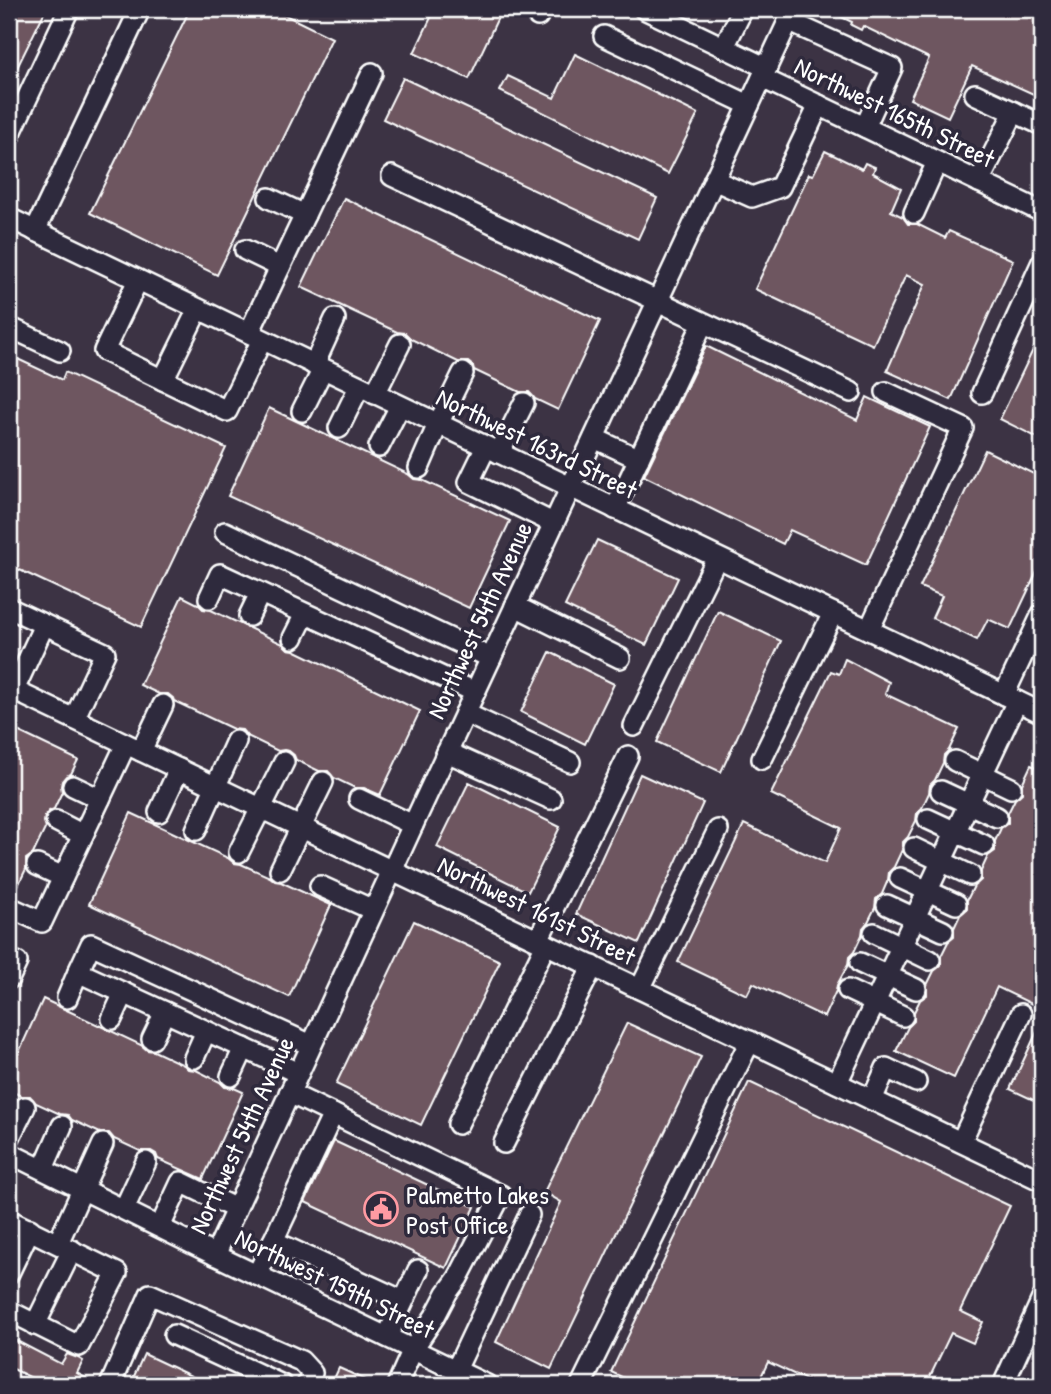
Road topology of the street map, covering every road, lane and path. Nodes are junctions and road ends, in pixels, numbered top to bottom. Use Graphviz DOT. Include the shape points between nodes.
graph roads {
  1 [pos="69,9"];
  2 [pos="140,9"];
  3 [pos="644,9"];
  4 [pos="743,9"];
  5 [pos="791,15"];
  6 [pos="604,36"];
  7 [pos="724,47"];
  8 [pos="372,73"];
  9 [pos="764,73"];
  10 [pos="975,93"];
  11 [pos="749,105"];
  12 [pos="819,105"];
  13 [pos="1014,112"];
  14 [pos="1042,125"];
  15 [pos="865,127"];
  16 [pos="9,136"];
  17 [pos="937,162"];
  18 [pos="392,176"];
  19 [pos="714,180"];
  20 [pos="979,182"];
  21 [pos="269,198"];
  22 [pos="1042,212"];
  23 [pos="914,213"];
  24 [pos="305,215"];
  25 [pos="9,218"];
  26 [pos="35,231"];
  27 [pos="245,250"];
  28 [pos="1042,262"];
  29 [pos="281,267"];
  30 [pos="138,280"];
  31 [pos="657,302"];
  32 [pos="198,309"];
  33 [pos="335,319"];
  34 [pos="703,323"];
  35 [pos="9,327"];
  36 [pos="256,336"];
  37 [pos="400,344"];
  38 [pos="60,351"];
  39 [pos="318,367"];
  40 [pos="463,373"];
  41 [pos="163,380"];
  42 [pos="367,390"];
  43 [pos="851,392"];
  44 [pos="886,392"];
  45 [pos="982,393"];
  46 [pos="524,402"];
  47 [pos="400,406"];
  48 [pos="302,411"];
  49 [pos="438,424"];
  50 [pos="339,428"];
  51 [pos="594,438"];
  52 [pos="379,447"];
  53 [pos="492,450"];
  54 [pos="639,459"];
  55 [pos="419,468"];
  56 [pos="570,488"];
  57 [pos="615,509"];
  58 [pos="553,523"];
  59 [pos="225,531"];
  60 [pos="717,558"];
  61 [pos="260,593"];
  62 [pos="209,598"];
  63 [pos="515,606"];
  64 [pos="9,608"];
  65 [pos="833,613"];
  66 [pos="305,614"];
  67 [pos="1042,614"];
  68 [pos="249,616"];
  69 [pos="44,625"];
  70 [pos="869,631"];
  71 [pos="293,638"];
  72 [pos="491,658"];
  73 [pos="620,658"];
  74 [pos="11,689"];
  75 [pos="475,692"];
  76 [pos="1010,698"];
  77 [pos="163,705"];
  78 [pos="465,713"];
  79 [pos="1042,713"];
  80 [pos="74,719"];
  81 [pos="634,726"];
  82 [pos="236,741"];
  83 [pos="134,747"];
  84 [pos="447,752"];
  85 [pos="628,756"];
  86 [pos="762,759"];
  87 [pos="955,761"];
  88 [pos="284,762"];
  89 [pos="570,762"];
  90 [pos="179,769"];
  91 [pos="982,774"];
  92 [pos="323,782"];
  93 [pos="73,786"];
  94 [pos="216,786"];
  95 [pos="1011,788"];
  96 [pos="941,791"];
  97 [pos="100,799"];
  98 [pos="359,799"];
  99 [pos="551,799"];
  100 [pos="968,804"];
  101 [pos="261,808"];
  102 [pos="159,812"];
  103 [pos="997,817"];
  104 [pos="928,819"];
  105 [pos="56,821"];
  106 [pos="412,825"];
  107 [pos="301,827"];
  108 [pos="196,830"];
  109 [pos="718,830"];
  110 [pos="955,832"];
  111 [pos="83,835"];
  112 [pos="984,845"];
  113 [pos="914,848"];
  114 [pos="239,852"];
  115 [pos="941,861"];
  116 [pos="37,865"];
  117 [pos="280,870"];
  118 [pos="392,870"];
  119 [pos="970,875"];
  120 [pos="63,877"];
  121 [pos="900,878"];
  122 [pos="320,886"];
  123 [pos="928,891"];
  124 [pos="956,904"];
  125 [pos="887,905"];
  126 [pos="9,907"];
  127 [pos="373,910"];
  128 [pos="915,918"];
  129 [pos="943,931"];
  130 [pos="874,933"];
  131 [pos="542,942"];
  132 [pos="901,946"];
  133 [pos="930,960"];
  134 [pos="860,963"];
  135 [pos="593,966"];
  136 [pos="78,972"];
  137 [pos="888,976"];
  138 [pos="640,989"];
  139 [pos="916,989"];
  140 [pos="848,990"];
  141 [pos="124,993"];
  142 [pos="67,998"];
  143 [pos="875,1003"];
  144 [pos="165,1012"];
  145 [pos="1021,1014"];
  146 [pos="903,1016"];
  147 [pos="112,1019"];
  148 [pos="206,1031"];
  149 [pos="152,1039"];
  150 [pos="750,1041"];
  151 [pos="312,1045"];
  152 [pos="244,1048"];
  153 [pos="194,1058"];
  154 [pos="298,1073"];
  155 [pos="231,1076"];
  156 [pos="916,1082"];
  157 [pos="837,1083"];
  158 [pos="289,1093"];
  159 [pos="872,1100"];
  160 [pos="25,1107"];
  161 [pos="333,1114"];
  162 [pos="458,1124"];
  163 [pos="62,1126"];
  164 [pos="9,1139"];
  165 [pos="961,1142"];
  166 [pos="504,1143"];
  167 [pos="103,1144"];
  168 [pos="9,1153"];
  169 [pos="146,1162"];
  170 [pos="43,1169"];
  171 [pos="1042,1181"];
  172 [pos="84,1189"];
  173 [pos="124,1209"];
  174 [pos="236,1209"];
  175 [pos="529,1215"];
  176 [pos="9,1220"];
  177 [pos="160,1227"];
  178 [pos="30,1229"];
  179 [pos="273,1241"];
  180 [pos="65,1246"];
  181 [pos="215,1255"];
  182 [pos="418,1270"];
  183 [pos="9,1273"];
  184 [pos="257,1275"];
  185 [pos="1042,1299"];
  186 [pos="403,1301"];
  187 [pos="9,1311"];
  188 [pos="35,1325"];
  189 [pos="174,1335"];
  190 [pos="387,1337"];
  191 [pos="413,1349"];
  192 [pos="456,1370"];
  193 [pos="110,1385"];
  194 [pos="282,1385"];
  195 [pos="307,1385"];
  196 [pos="397,1385"];
  197 [pos="487,1385"];
  198 [pos="581,1385"];
  199 [pos="1003,1385"];
  1 -- 16 [label="street"];
  2 -- 26 [label="street"];
  3 -- 7 [label="street, Northwest 165th Street"];
  4 -- 7 [label="street"];
  5 -- 9 [label="street, Northwest 54th Avenue"];
  5 -- 15 [label="street" via="892,68"];
  6 -- 11 [label="street"];
  7 -- 9 [label="street, Northwest 165th Street"];
  8 -- 24 [label="street"];
  9 -- 11 [label="street, Northwest 54th Avenue"];
  9 -- 12 [label="street, Northwest 165th Street"];
  10 -- 13 [label="street"];
  11 -- 19 [label="street, Northwest 54th Avenue"];
  12 -- 15 [label="street, Northwest 165th Street"];
  12 -- 19 [label="street" via="780,187 752,197"];
  13 -- 14 [label="street"];
  13 -- 20 [label="street"];
  15 -- 17 [label="street, Northwest 165th Street"];
  17 -- 20 [label="street, Northwest 165th Street"];
  17 -- 23 [label="street"];
  18 -- 31 [label="street"];
  19 -- 31 [label="street, Northwest 54th Avenue"];
  20 -- 22 [label="street, Northwest 165th Street"];
  21 -- 24 [label="street"];
  24 -- 29 [label="street"];
  25 -- 26 [label="street, Northwest 163rd Street"];
  26 -- 30 [label="street, Northwest 163rd Street"];
  27 -- 29 [label="street"];
  28 -- 45 [label="street"];
  29 -- 36 [label="street"];
  30 -- 32 [label="street, Northwest 163rd Street"];
  30 -- 41 [label="street" via="104,351"];
  31 -- 34 [label="street"];
  31 -- 51 [label="street, Northwest 54th Avenue"];
  32 -- 36 [label="street, Northwest 163rd Street"];
  32 -- 41 [label="street"];
  33 -- 39 [label="street"];
  34 -- 43 [label="street"];
  34 -- 54 [label="street"];
  35 -- 38 [label="street"];
  36 -- 39 [label="street, Northwest 163rd Street"];
  36 -- 41 [label="street" via="227,411"];
  37 -- 42 [label="street"];
  39 -- 42 [label="street, Northwest 163rd Street"];
  39 -- 48 [label="street"];
  40 -- 49 [label="street"];
  42 -- 47 [label="street, Northwest 163rd Street"];
  42 -- 50 [label="street"];
  44 -- 70 [label="street" via="963,428"];
  46 -- 53 [label="street"];
  47 -- 49 [label="street, Northwest 163rd Street"];
  47 -- 52 [label="street"];
  49 -- 53 [label="street, Northwest 163rd Street"];
  49 -- 55 [label="street"];
  51 -- 54 [label="street"];
  51 -- 56 [label="street, Northwest 54th Avenue"];
  53 -- 56 [label="street, Northwest 163rd Street"];
  53 -- 58 [label="street" via="469,482"];
  54 -- 57 [label="street"];
  56 -- 57 [label="street, Northwest 163rd Street"];
  56 -- 58 [label="street, Northwest 54th Avenue"];
  57 -- 60 [label="street, Northwest 163rd Street"];
  58 -- 63 [label="street, Northwest 54th Avenue"];
  59 -- 72 [label="street"];
  60 -- 65 [label="street, Northwest 163rd Street"];
  60 -- 81 [label="street"];
  61 -- 62 [label="street" via="220,574"];
  61 -- 66 [label="street"];
  61 -- 68 [label="street"];
  63 -- 72 [label="street, Northwest 54th Avenue"];
  63 -- 73 [label="street"];
  64 -- 69 [label="street"];
  65 -- 70 [label="street, Northwest 163rd Street"];
  65 -- 86 [label="street"];
  66 -- 71 [label="street"];
  66 -- 75 [label="street"];
  67 -- 76 [label="street"];
  69 -- 74 [label="street"];
  69 -- 80 [label="street" via="105,653"];
  70 -- 76 [label="street, Northwest 163rd Street"];
  72 -- 75 [label="street, Northwest 54th Avenue"];
  74 -- 80 [label="street, Northwest 161st Street"];
  75 -- 78 [label="street, Northwest 54th Avenue"];
  76 -- 79 [label="street, Northwest 163rd Street"];
  76 -- 91 [label="street"];
  77 -- 83 [label="street"];
  78 -- 84 [label="street, Northwest 54th Avenue"];
  78 -- 89 [label="street"];
  80 -- 83 [label="street, Northwest 161st Street"];
  82 -- 94 [label="street"];
  83 -- 90 [label="street, Northwest 161st Street"];
  83 -- 97 [label="street"];
  84 -- 99 [label="street"];
  84 -- 106 [label="street, Northwest 54th Avenue"];
  85 -- 131 [label="street"];
  87 -- 91 [label="street"];
  88 -- 101 [label="street"];
  90 -- 94 [label="street, Northwest 161st Street"];
  90 -- 102 [label="street"];
  91 -- 95 [label="street"];
  91 -- 100 [label="street"];
  92 -- 107 [label="street"];
  93 -- 97 [label="street"];
  94 -- 101 [label="street, Northwest 161st Street"];
  94 -- 108 [label="street"];
  96 -- 100 [label="street"];
  97 -- 111 [label="street"];
  98 -- 106 [label="street"];
  100 -- 103 [label="street"];
  100 -- 110 [label="street"];
  101 -- 107 [label="street, Northwest 161st Street"];
  101 -- 114 [label="street"];
  104 -- 110 [label="street"];
  105 -- 111 [label="street"];
  106 -- 118 [label="street, Northwest 54th Avenue"];
  107 -- 117 [label="street"];
  107 -- 118 [label="street, Northwest 161st Street"];
  109 -- 138 [label="street"];
  110 -- 112 [label="street"];
  110 -- 115 [label="street"];
  111 -- 120 [label="street"];
  113 -- 115 [label="street"];
  115 -- 119 [label="street"];
  115 -- 123 [label="street"];
  116 -- 120 [label="street"];
  118 -- 127 [label="street, Northwest 54th Avenue"];
  118 -- 131 [label="street, Northwest 161st Street"];
  120 -- 126 [label="street" via="42,922"];
  121 -- 123 [label="street"];
  122 -- 127 [label="street"];
  123 -- 124 [label="street"];
  123 -- 128 [label="street"];
  125 -- 128 [label="street"];
  127 -- 151 [label="street, Northwest 54th Avenue"];
  128 -- 129 [label="street"];
  128 -- 132 [label="street"];
  130 -- 132 [label="street"];
  131 -- 135 [label="street, Northwest 161st Street"];
  131 -- 162 [label="street"];
  132 -- 133 [label="street"];
  132 -- 137 [label="street"];
  134 -- 137 [label="street"];
  135 -- 138 [label="street, Northwest 161st Street"];
  135 -- 166 [label="street"];
  136 -- 141 [label="street"];
  136 -- 142 [label="street"];
  136 -- 151 [label="street" via="91,944"];
  137 -- 139 [label="street"];
  137 -- 143 [label="street"];
  138 -- 150 [label="street, Northwest 161st Street"];
  140 -- 143 [label="street"];
  141 -- 144 [label="street"];
  141 -- 147 [label="street"];
  143 -- 146 [label="street"];
  143 -- 157 [label="street"];
  144 -- 148 [label="street"];
  144 -- 149 [label="street"];
  145 -- 165 [label="street"];
  148 -- 152 [label="street"];
  148 -- 153 [label="street"];
  150 -- 157 [label="street, Northwest 161st Street"];
  150 -- 198 [label="street"];
  151 -- 154 [label="street, Northwest 54th Avenue"];
  152 -- 154 [label="street"];
  152 -- 155 [label="street"];
  154 -- 158 [label="street, Northwest 54th Avenue"];
  156 -- 159 [label="street" via="886,1068"];
  157 -- 159 [label="street, Northwest 161st Street"];
  158 -- 161 [label="street"];
  158 -- 174 [label="street, Northwest 54th Avenue"];
  159 -- 165 [label="street, Northwest 161st Street"];
  160 -- 164 [label="street"];
  161 -- 179 [label="street"];
  161 -- 191 [label="street" via="501,1195 458,1279"];
  163 -- 170 [label="street"];
  165 -- 171 [label="street, Northwest 161st Street"];
  167 -- 172 [label="street"];
  168 -- 170 [label="street, Northwest 159th Street"];
  169 -- 173 [label="street"];
  170 -- 172 [label="street, Northwest 159th Street"];
  172 -- 173 [label="street, Northwest 159th Street"];
  172 -- 180 [label="street"];
  173 -- 177 [label="street, Northwest 159th Street"];
  174 -- 177 [label="street" via="181,1182"];
  174 -- 181 [label="street, Northwest 54th Avenue"];
  175 -- 192 [label="street"];
  176 -- 178 [label="street"];
  177 -- 181 [label="street, Northwest 159th Street"];
  178 -- 180 [label="street"];
  178 -- 183 [label="street"];
  179 -- 184 [label="street"];
  179 -- 186 [label="street"];
  180 -- 188 [label="street"];
  180 -- 188 [label="street" via="117,1273 79,1346"];
  181 -- 184 [label="street, Northwest 159th Street"];
  182 -- 186 [label="street"];
  184 -- 190 [label="street, Northwest 159th Street"];
  185 -- 199 [label="street"];
  186 -- 190 [label="street"];
  187 -- 188 [label="street"];
  189 -- 194 [label="street"];
  190 -- 191 [label="street, Northwest 159th Street"];
  191 -- 192 [label="street, Northwest 159th Street"];
  191 -- 196 [label="street"];
  192 -- 197 [label="street, Northwest 159th Street"];
  193 -- 195 [label="street" via="150,1294 301,1361 312,1373"];
}
